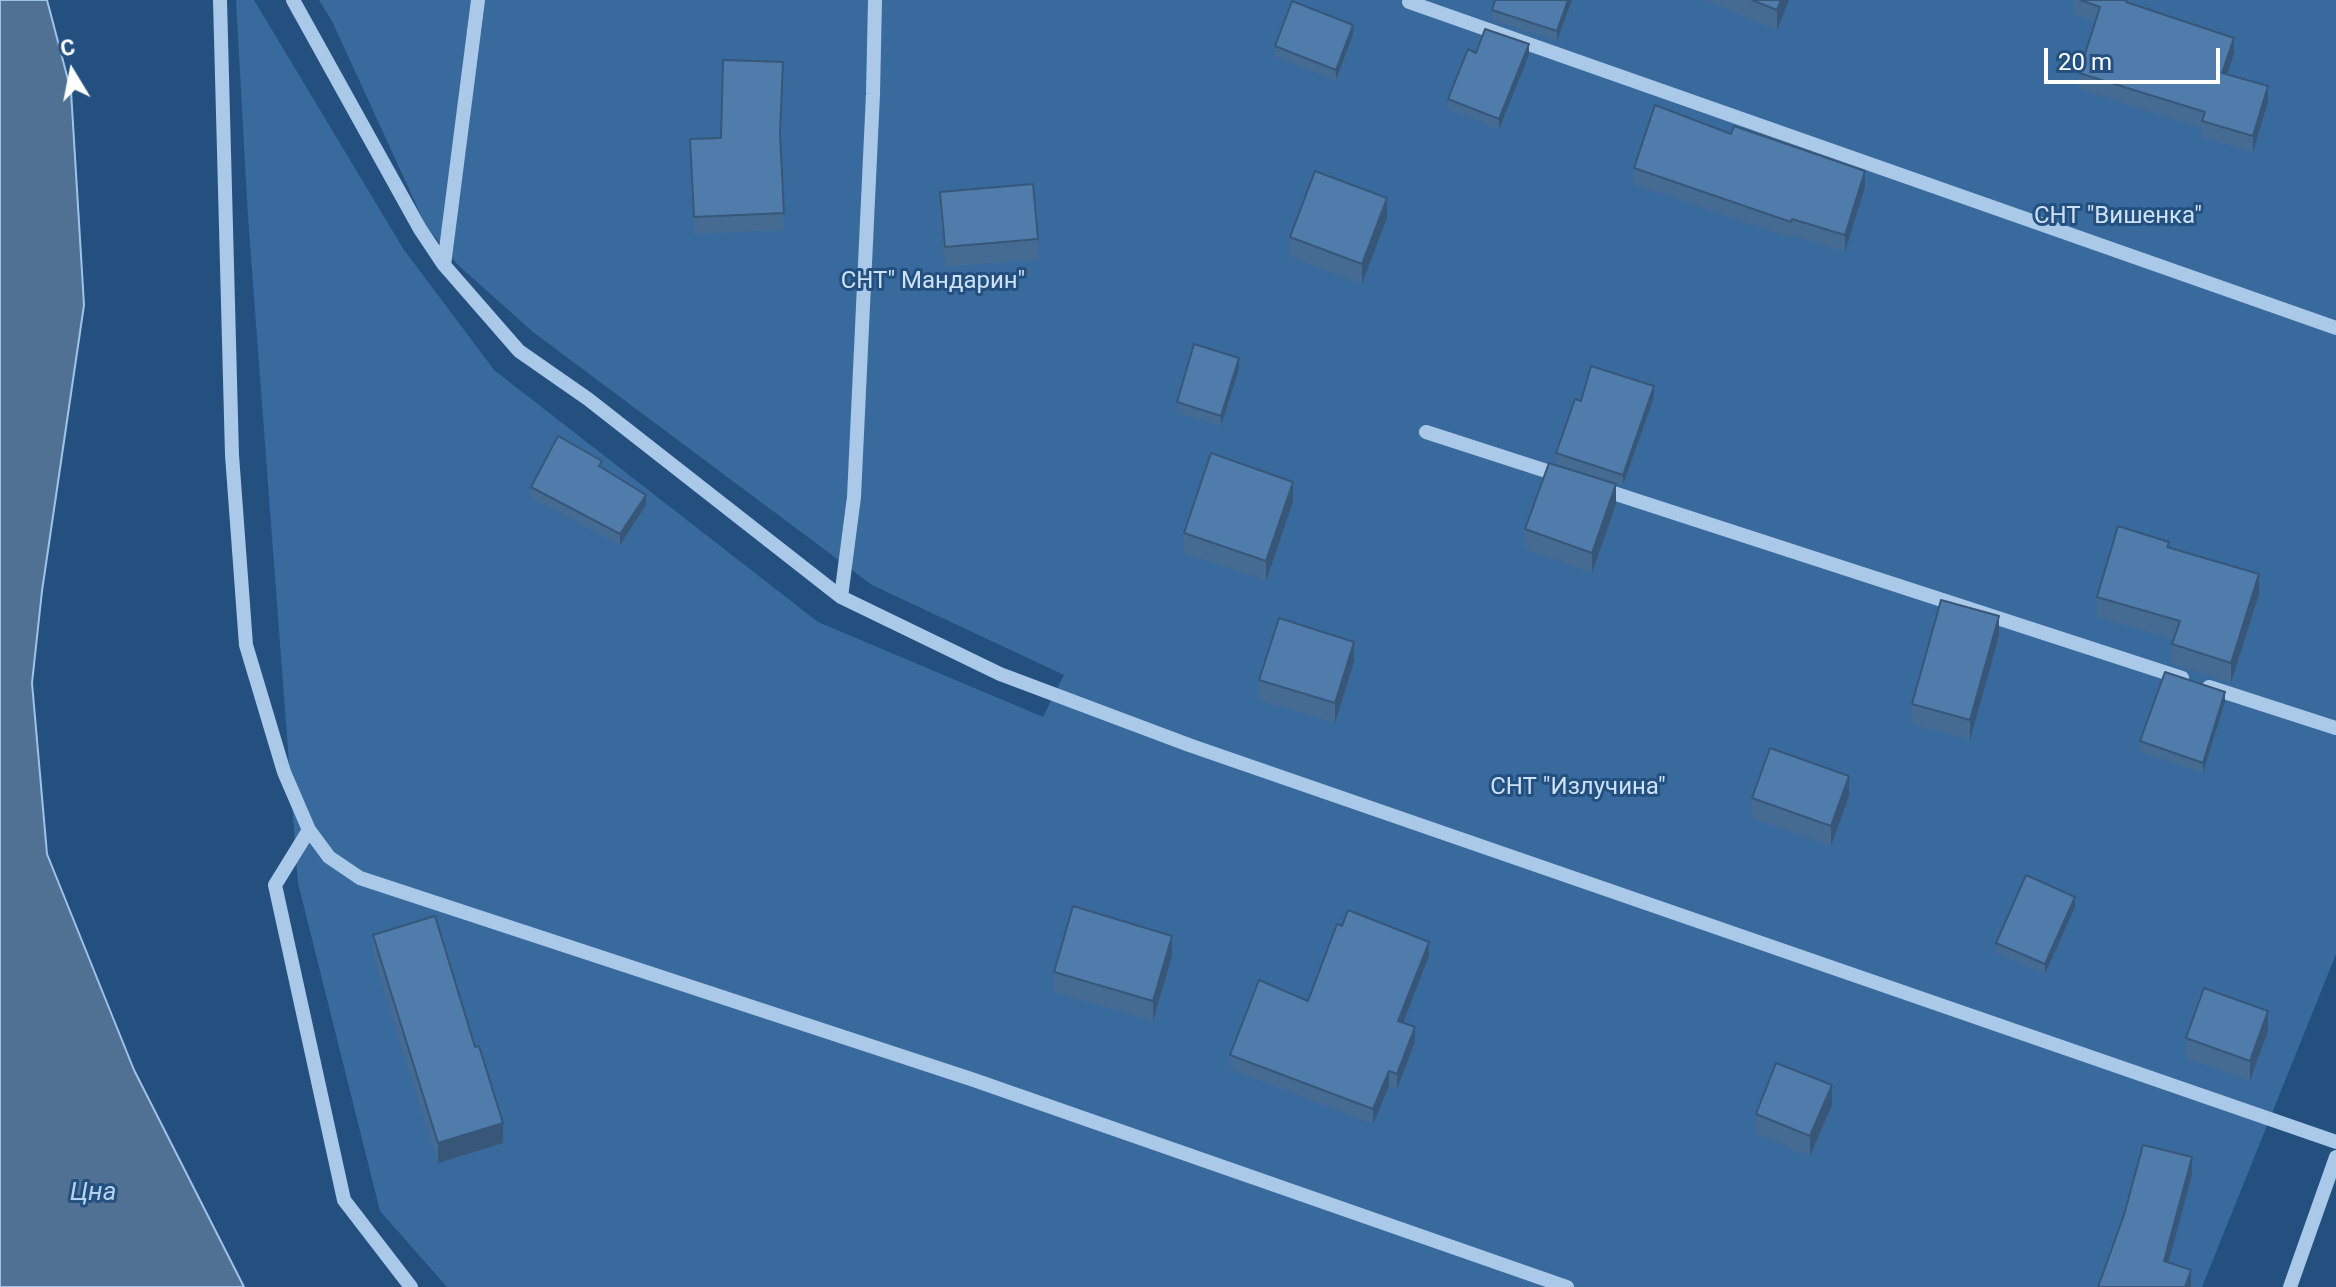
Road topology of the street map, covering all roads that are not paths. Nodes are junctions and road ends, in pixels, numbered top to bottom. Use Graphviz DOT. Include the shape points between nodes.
graph roads {
  1 [pos="220,0"];
  2 [pos="293,0"];
  3 [pos="478,0"];
  4 [pos="875,0"];
  5 [pos="1409,2"];
  6 [pos="444,265"];
  7 [pos="2336,328"];
  8 [pos="1426,432"];
  9 [pos="1577,481"];
  10 [pos="1592,486"];
  11 [pos="841,597"];
  12 [pos="2336,728"];
  13 [pos="309,830"];
  14 [pos="2336,1142"];
  15 [pos="2336,1157"];
  16 [pos="411,1287"];
  17 [pos="1567,1287"];
  18 [pos="2290,1287"];
  1 -- 13 [label="street" via="232,455 246,645 284,772"];
  2 -- 6 [label="street"];
  3 -- 6 [label="street"];
  4 -- 11 [label="street" via="854,497"];
  5 -- 7 [label="street"];
  6 -- 11 [label="street" via="519,351"];
  8 -- 9 [label="street"];
  10 -- 12 [label="street"];
  11 -- 14 [label="street" via="1000,674 1189,745"];
  13 -- 16 [label="street" via="275,885 344,1200"];
  13 -- 17 [label="street" via="329,857 360,878 989,1085"];
  15 -- 18 [label="street"];
}
